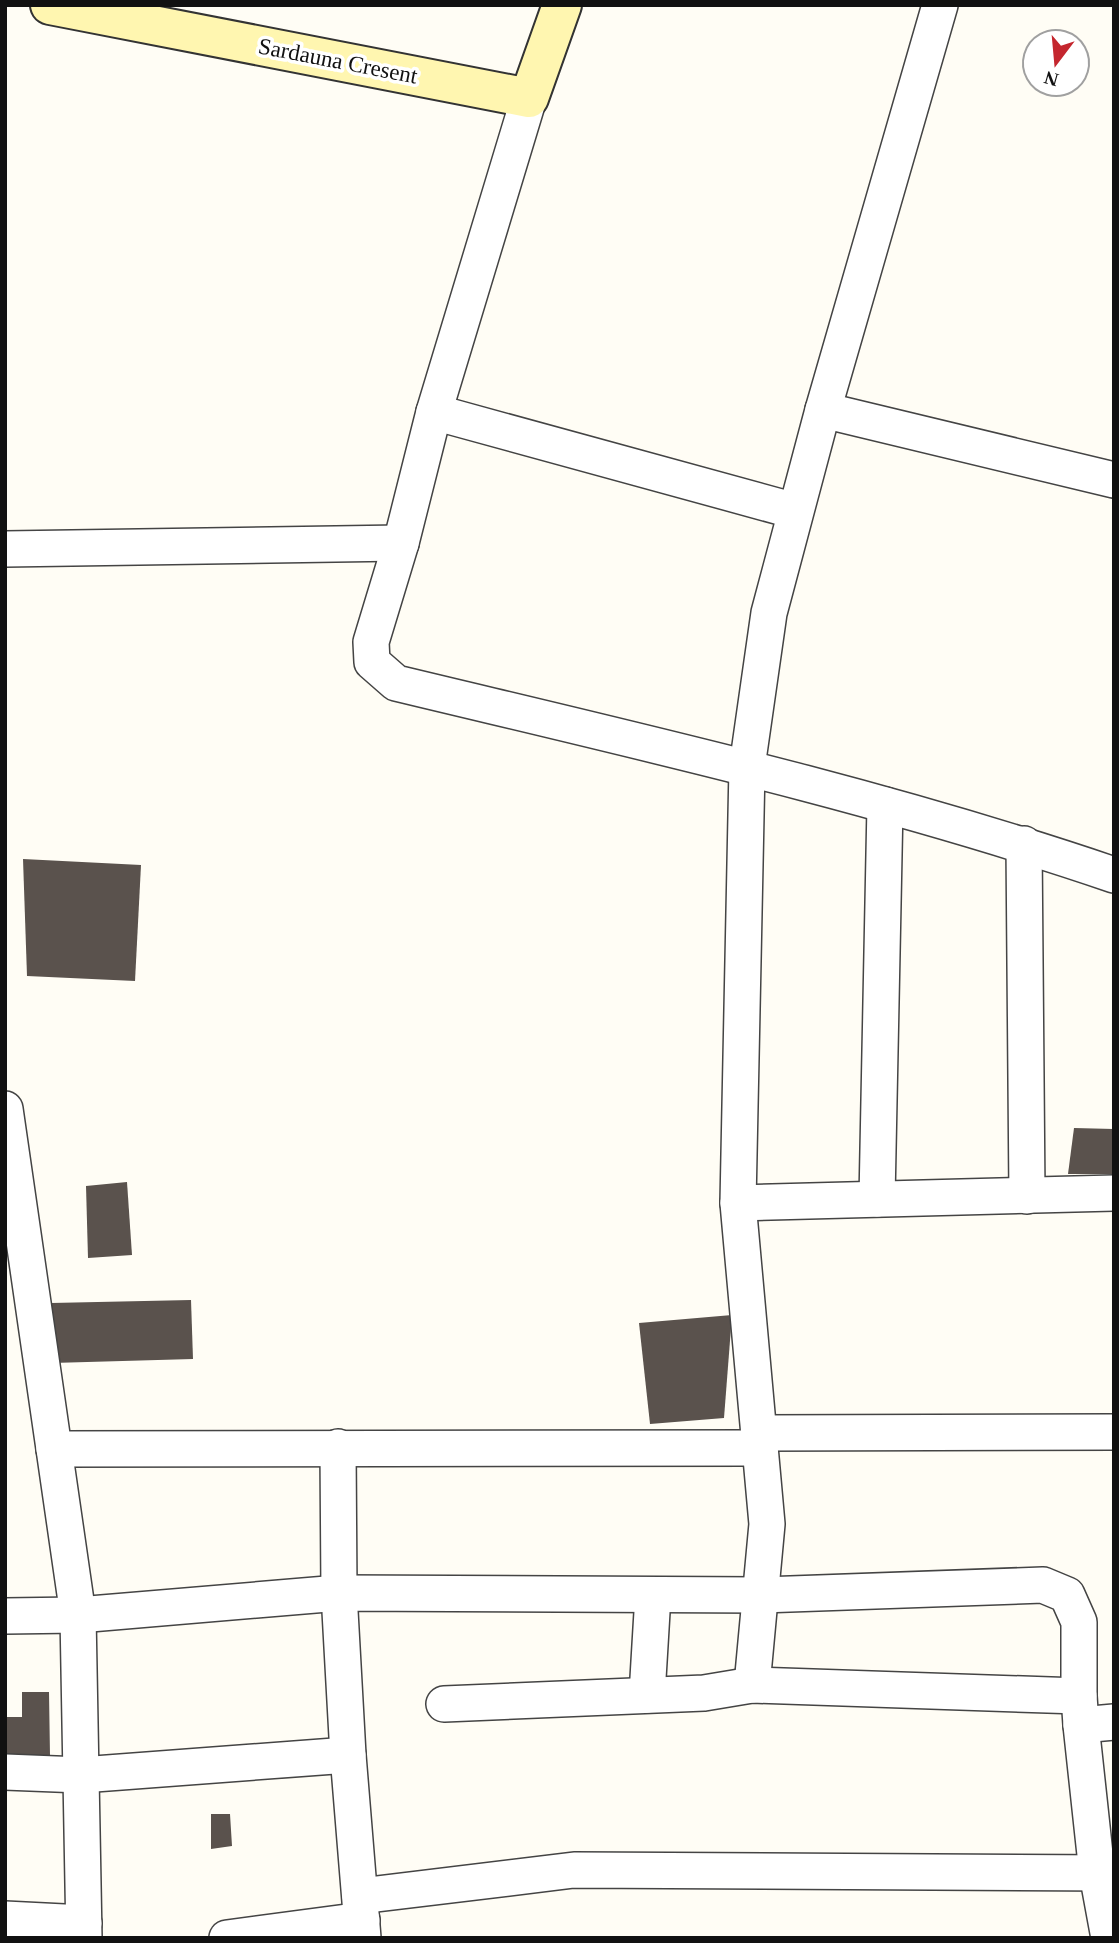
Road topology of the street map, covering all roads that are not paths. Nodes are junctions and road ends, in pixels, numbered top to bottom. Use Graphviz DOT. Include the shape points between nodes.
graph roads {
  1 [pos="50,5"];
  2 [pos="562,5"];
  3 [pos="940,5"];
  4 [pos="528,98"];
  5 [pos="823,410"];
  6 [pos="434,412"];
  7 [pos="1114,480"];
  8 [pos="795,511"];
  9 [pos="401,543"];
  10 [pos="5,549"];
  11 [pos="747,767"];
  12 [pos="885,805"];
  13 [pos="1024,844"];
  14 [pos="1114,875"];
  15 [pos="5,1109"];
  16 [pos="1114,1194"];
  17 [pos="1027,1196"];
  18 [pos="877,1199"];
  19 [pos="738,1203"];
  20 [pos="1114,1432"];
  21 [pos="759,1440"];
  22 [pos="338,1447"];
  23 [pos="54,1449"];
  24 [pos="339,1593"];
  25 [pos="653,1595"];
  26 [pos="761,1595"];
  27 [pos="78,1615"];
  28 [pos="5,1616"];
  29 [pos="752,1685"];
  30 [pos="647,1695"];
  31 [pos="444,1704"];
  32 [pos="1091,1714"];
  33 [pos="348,1755"];
  34 [pos="5,1772"];
  35 [pos="81,1775"];
  36 [pos="1105,1873"];
  37 [pos="361,1918"];
  38 [pos="5,1919"];
  39 [pos="84,1930"];
  40 [pos="227,1938"];
  41 [pos="1109,1938"];
  1 -- 4 [label="street, Sardauna Cresent"];
  2 -- 4 [label="street"];
  3 -- 5 [label="street"];
  4 -- 6 [label="street"];
  5 -- 7 [label="street"];
  5 -- 8 [label="street"];
  6 -- 8 [label="street"];
  6 -- 9 [label="street"];
  8 -- 11 [label="street" via="769,613"];
  9 -- 10 [label="street"];
  9 -- 11 [label="street" via="371,642 372,662 396,683"];
  11 -- 12 [label="street"];
  11 -- 19 [label="street"];
  12 -- 13 [label="street"];
  12 -- 18 [label="street"];
  13 -- 14 [label="street"];
  13 -- 17 [label="street"];
  15 -- 23 [label="street"];
  16 -- 17 [label="street"];
  17 -- 18 [label="street"];
  18 -- 19 [label="street"];
  19 -- 21 [label="street"];
  20 -- 21 [label="street"];
  21 -- 22 [label="street"];
  21 -- 26 [label="street" via="767,1524"];
  22 -- 23 [label="street"];
  22 -- 24 [label="street"];
  23 -- 27 [label="street"];
  24 -- 25 [label="street"];
  24 -- 27 [label="street"];
  24 -- 33 [label="street"];
  25 -- 26 [label="street"];
  25 -- 30 [label="street"];
  26 -- 29 [label="street"];
  26 -- 32 [label="street" via="1043,1585 1067,1595 1079,1622"];
  27 -- 28 [label="street"];
  27 -- 35 [label="street"];
  29 -- 30 [label="street"];
  29 -- 32 [label="street"];
  30 -- 31 [label="street"];
  32 -- 36 [label="street"];
  33 -- 35 [label="street"];
  33 -- 37 [label="street"];
  34 -- 35 [label="street"];
  35 -- 39 [label="street"];
  36 -- 37 [label="street" via="574,1870"];
  36 -- 41 [label="street"];
  37 -- 40 [label="street"];
  38 -- 39 [label="street"];
}
